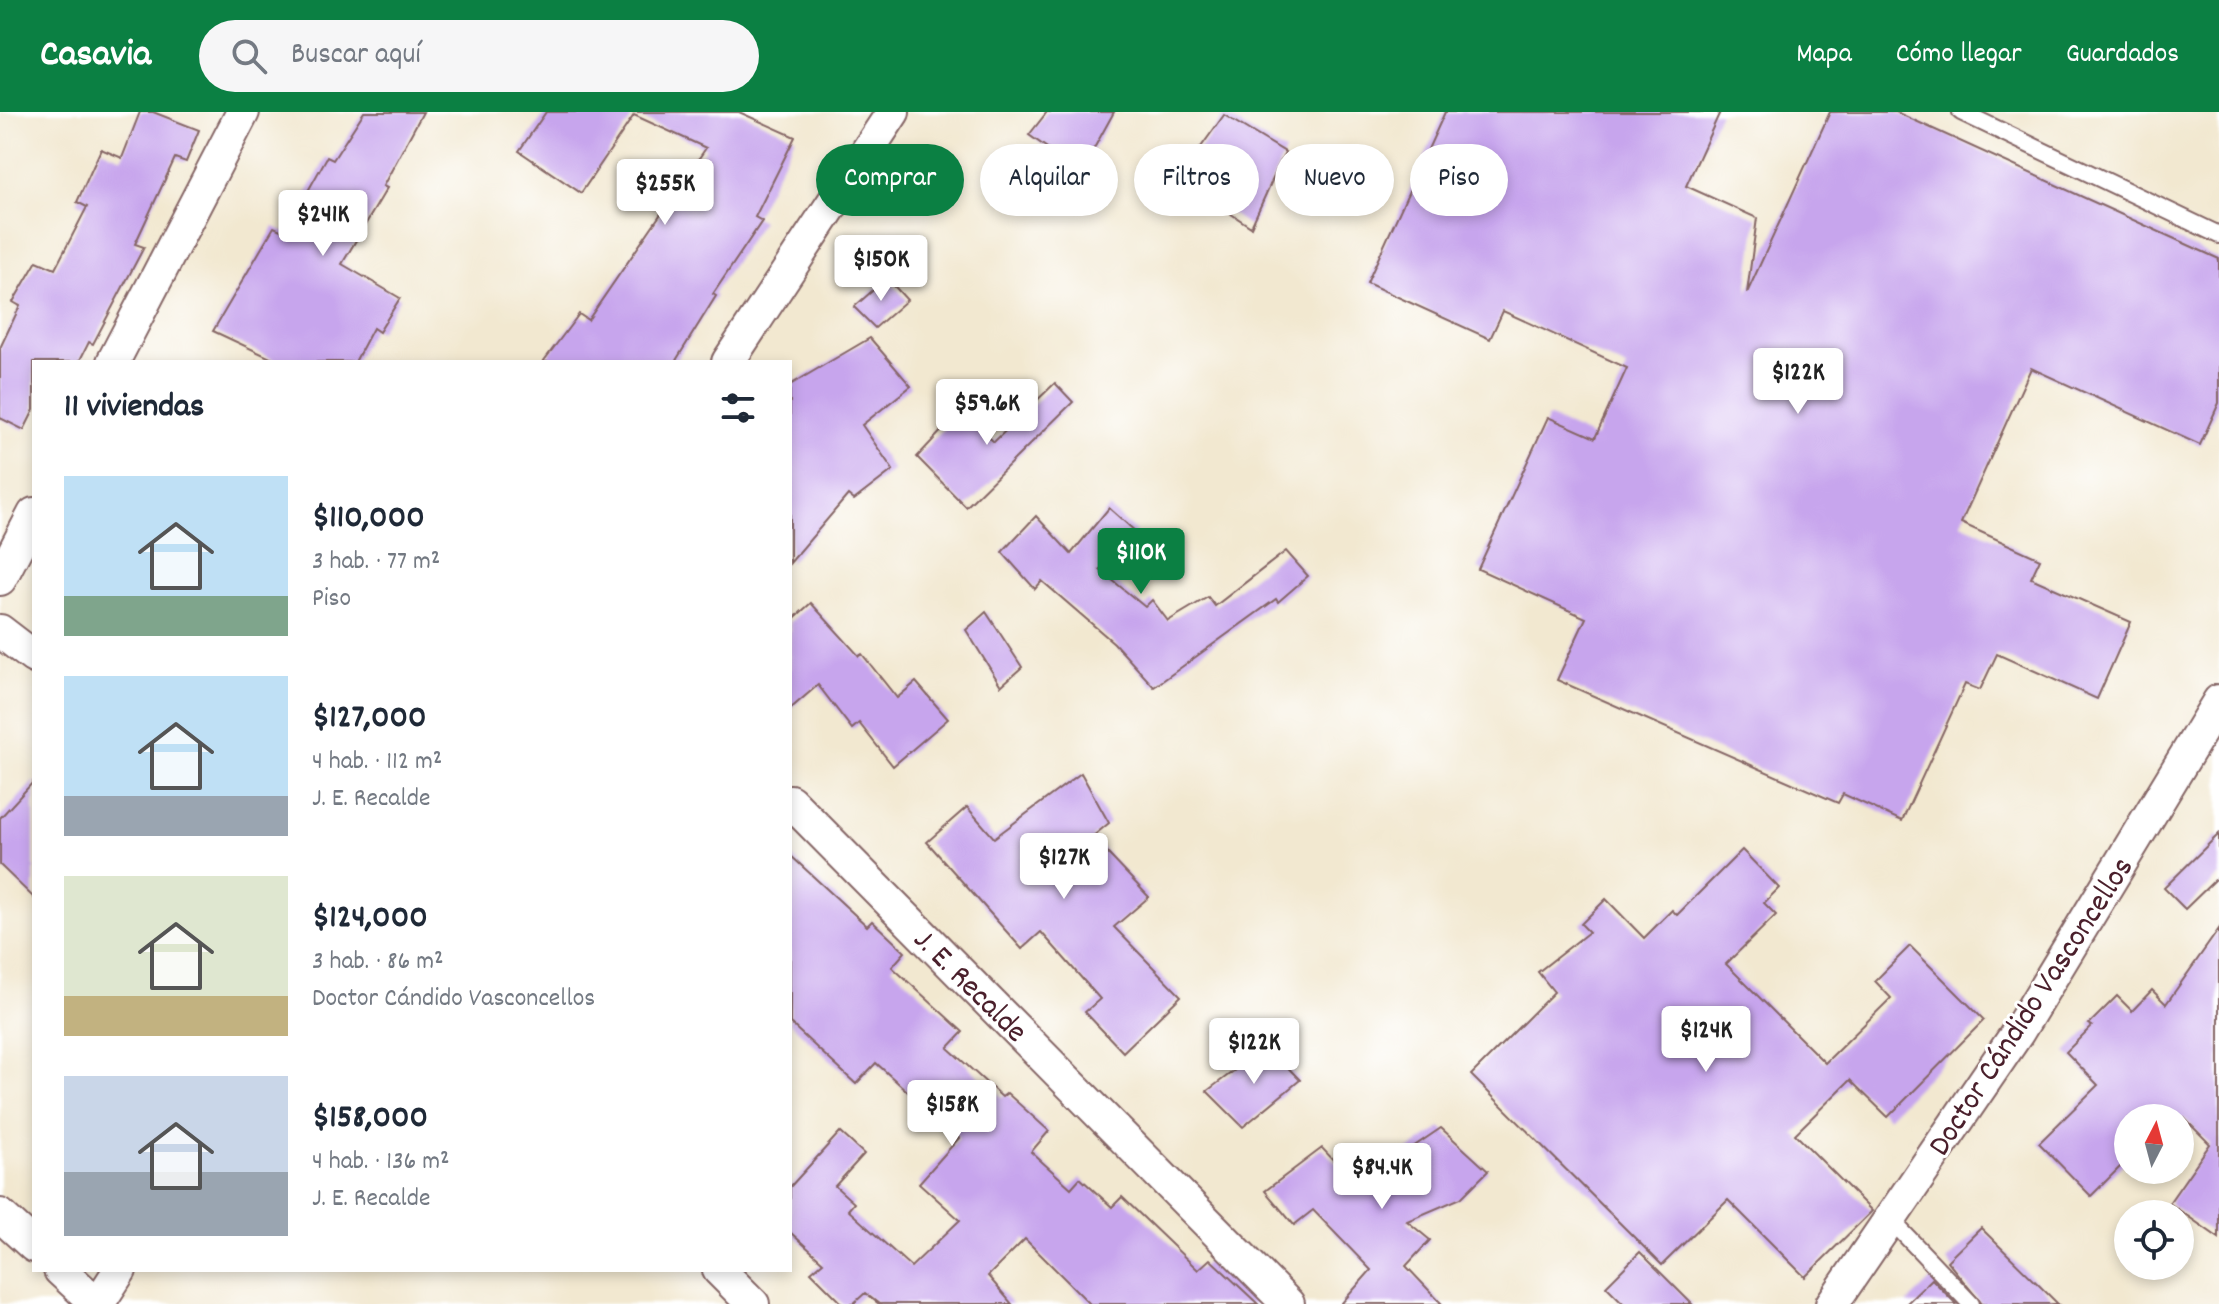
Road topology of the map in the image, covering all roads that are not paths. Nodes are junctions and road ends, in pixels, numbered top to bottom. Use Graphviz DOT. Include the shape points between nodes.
graph roads {
  1 [pos="243,112"];
  2 [pos="893,112"];
  3 [pos="1961,112"];
  4 [pos="2219,235"];
  5 [pos="114,360"];
  6 [pos="729,360"];
  7 [pos="32,518"];
  8 [pos="0,579"];
  9 [pos="0,631"];
  10 [pos="32,655"];
  11 [pos="2219,701"];
  12 [pos="792,803"];
  13 [pos="0,1215"];
  14 [pos="1890,1219"];
  15 [pos="32,1244"];
  16 [pos="62,1272"];
  17 [pos="119,1272"];
  18 [pos="721,1272"];
  19 [pos="98,1304"];
  20 [pos="753,1304"];
  21 [pos="1288,1304"];
  22 [pos="1832,1304"];
  23 [pos="1971,1304"];
  1 -- 5 [label="street"];
  2 -- 6 [label="street"];
  3 -- 4 [label="lane"];
  7 -- 8 [label="street"];
  9 -- 10 [label="street"];
  11 -- 14 [label="street, Doctor Cándido Vasconcellos" via="2018,1032"];
  12 -- 21 [label="street, J. E. Recalde"];
  13 -- 15 [label="street"];
  14 -- 22 [label="street, Doctor Cándido Vasconcellos"];
  14 -- 23 [label="lane"];
  16 -- 19 [label="street"];
  17 -- 19 [label="street"];
  18 -- 20 [label="street"];
}
